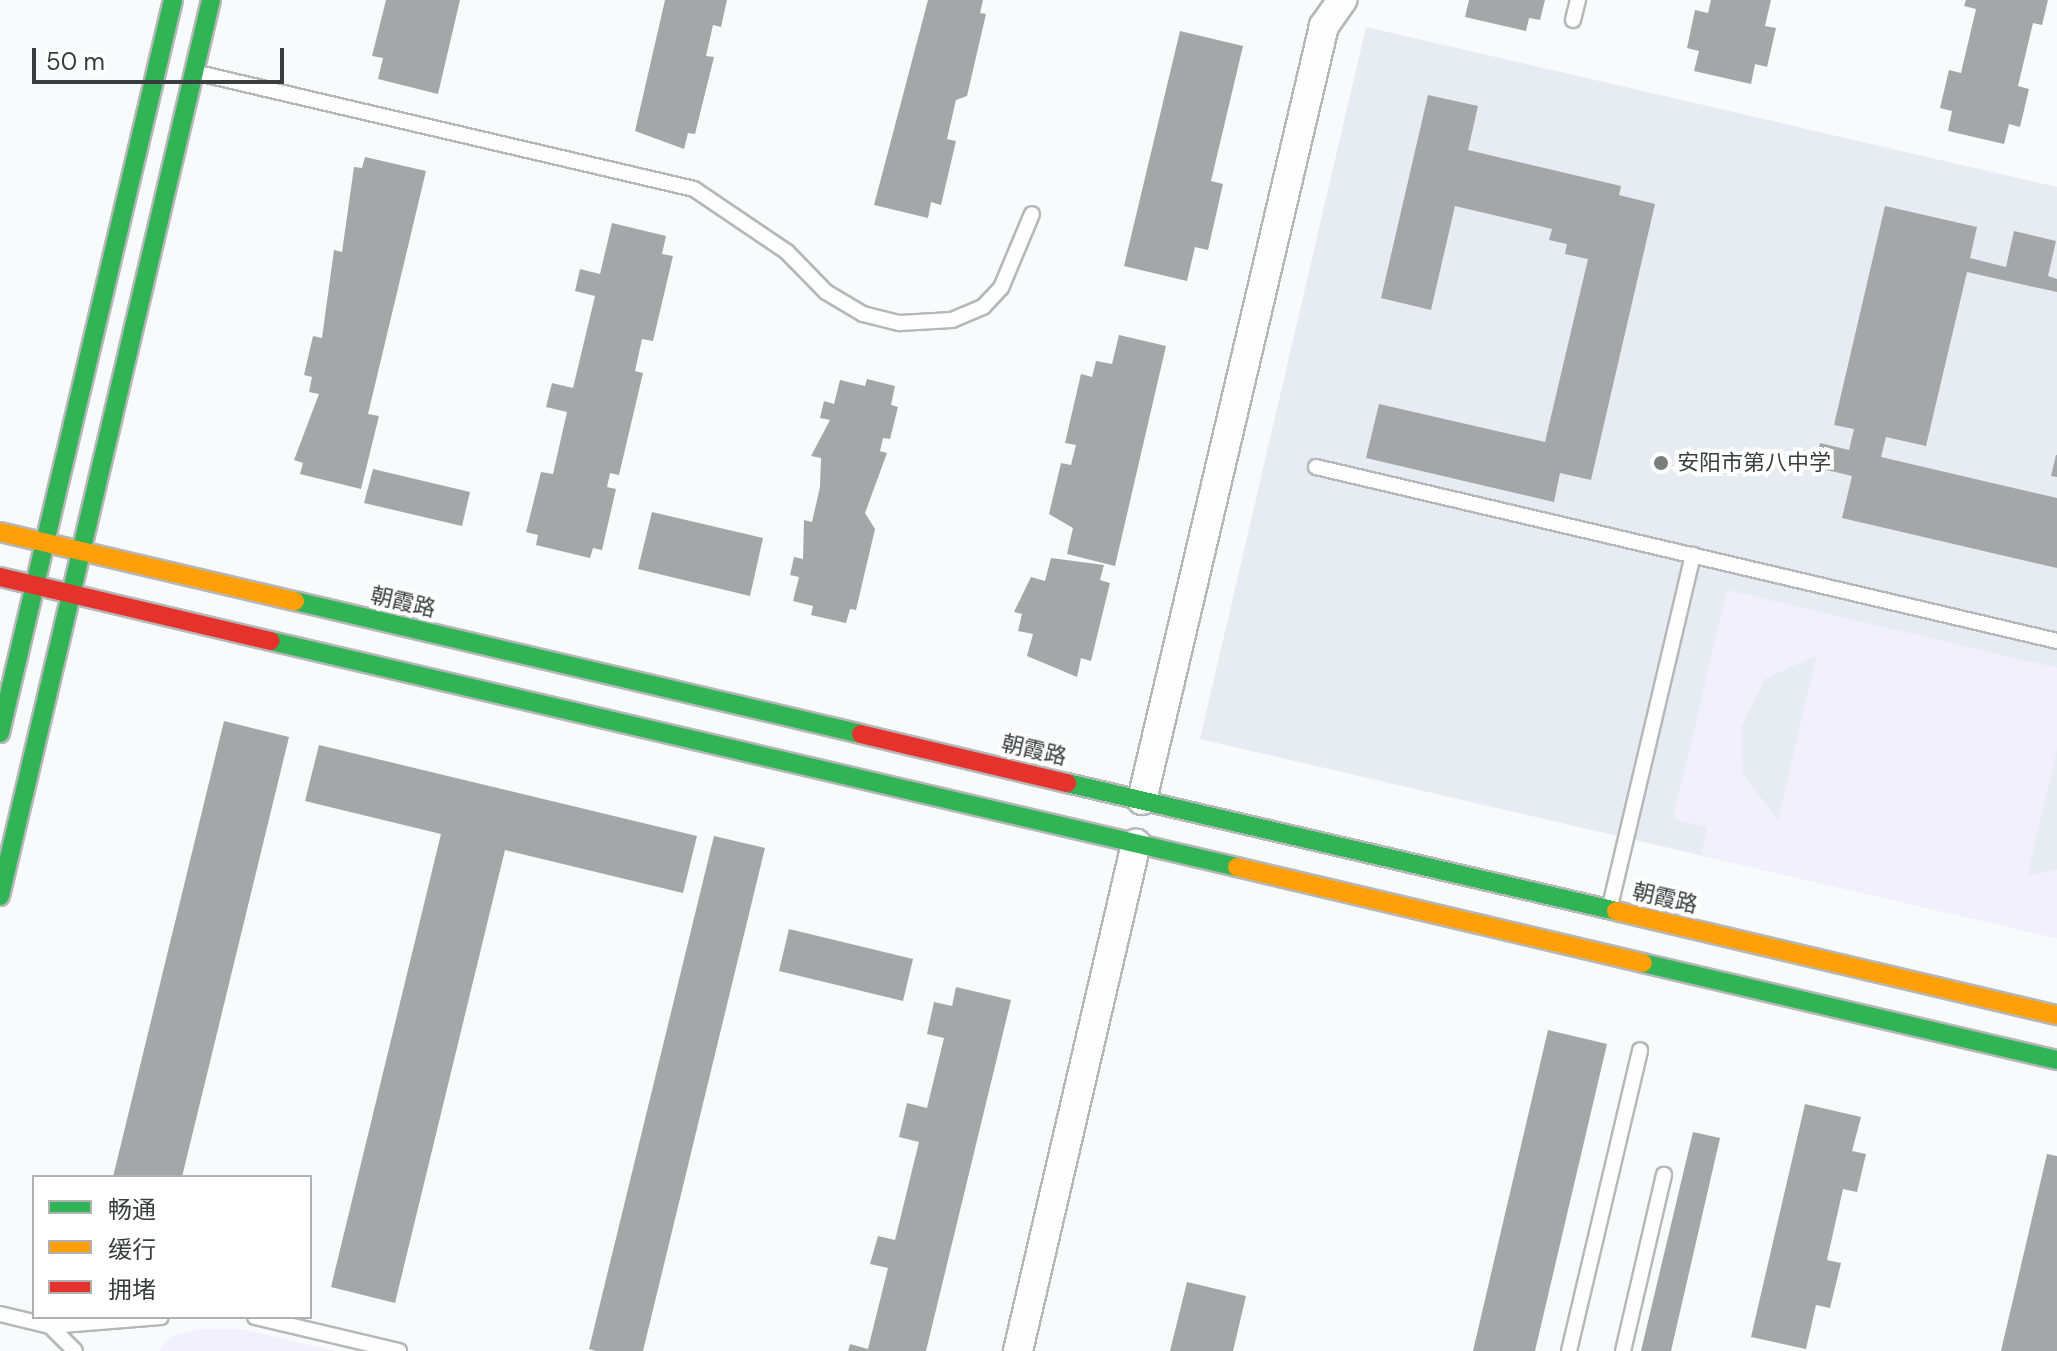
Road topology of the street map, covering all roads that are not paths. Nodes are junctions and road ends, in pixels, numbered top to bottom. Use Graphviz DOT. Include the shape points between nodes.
graph roads {
  1 [pos="173,0"];
  2 [pos="211,0"];
  3 [pos="1342,0"];
  4 [pos="1578,0"];
  5 [pos="1573,20"];
  6 [pos="194,72"];
  7 [pos="1032,214"];
  8 [pos="1316,467"];
  9 [pos="0,532"];
  10 [pos="45,542"];
  11 [pos="81,551"];
  12 [pos="1693,555"];
  13 [pos="0,577"];
  14 [pos="35,585"];
  15 [pos="71,594"];
  16 [pos="2057,641"];
  17 [pos="0,733"];
  18 [pos="1142,800"];
  19 [pos="1136,844"];
  20 [pos="0,896"];
  21 [pos="1609,910"];
  22 [pos="2057,1015"];
  23 [pos="1640,1050"];
  24 [pos="2057,1060"];
  25 [pos="1664,1175"];
  26 [pos="0,1314"];
  27 [pos="136,1319"];
  28 [pos="263,1319"];
  29 [pos="50,1326"];
  30 [pos="75,1351"];
  31 [pos="399,1351"];
  32 [pos="1018,1351"];
  33 [pos="1569,1351"];
  34 [pos="1623,1351"];
  1 -- 10 [label="street"];
  2 -- 6 [label="street"];
  3 -- 18 [label="street" via="1324,26"];
  4 -- 5 [label="lane"];
  6 -- 7 [label="lane" via="694,189 787,252 826,292 863,314 900,323 952,320 983,307 1001,288"];
  6 -- 11 [label="street"];
  8 -- 12 [label="lane"];
  9 -- 10 [label="street, 朝霞路"];
  10 -- 11 [label="street, 朝霞路"];
  10 -- 14 [label="street"];
  11 -- 15 [label="street"];
  11 -- 18 [label="street, 朝霞路"];
  12 -- 16 [label="lane"];
  12 -- 21 [label="lane"];
  13 -- 14 [label="street"];
  14 -- 15 [label="street"];
  14 -- 17 [label="street"];
  15 -- 19 [label="street"];
  15 -- 20 [label="street"];
  18 -- 21 [label="street, 朝霞路"];
  19 -- 24 [label="street"];
  19 -- 32 [label="street"];
  21 -- 22 [label="street, 朝霞路"];
  23 -- 33 [label="lane"];
  25 -- 34 [label="lane"];
  26 -- 29 [label="lane"];
  27 -- 29 [label="lane"];
  28 -- 31 [label="lane"];
  29 -- 30 [label="lane"];
}
